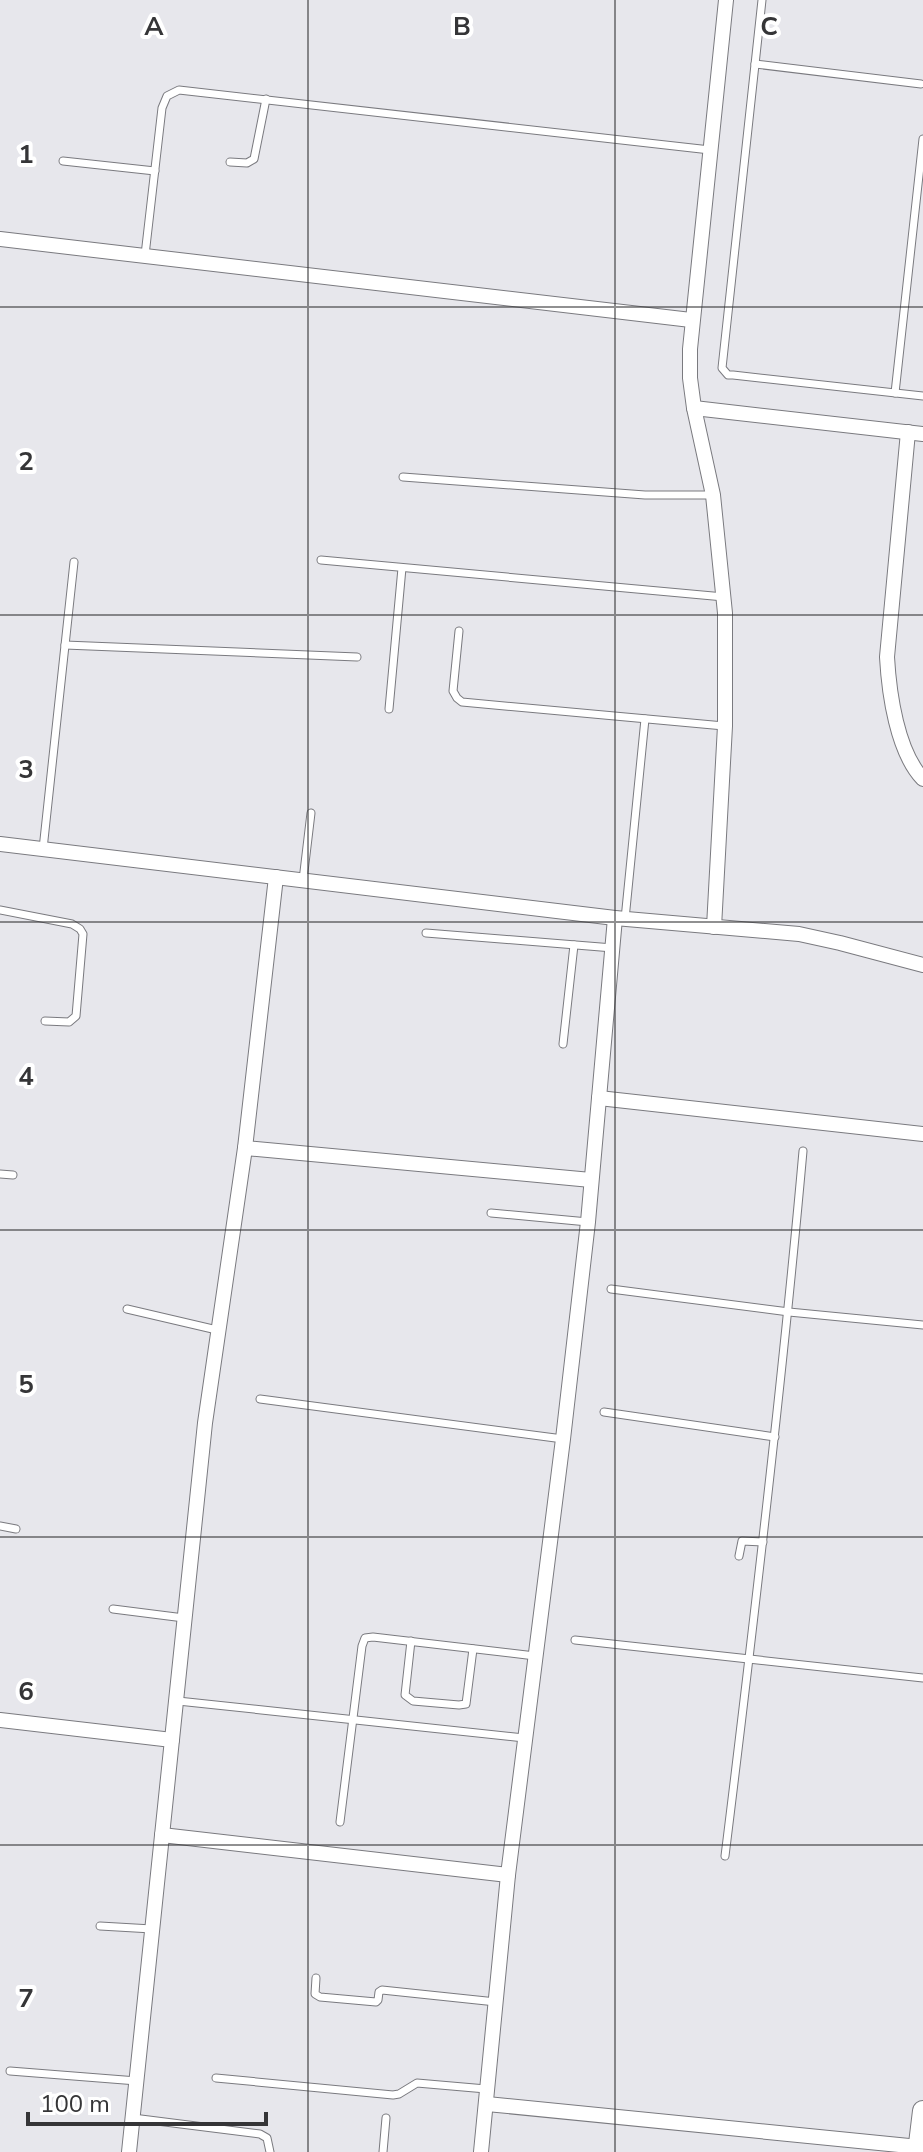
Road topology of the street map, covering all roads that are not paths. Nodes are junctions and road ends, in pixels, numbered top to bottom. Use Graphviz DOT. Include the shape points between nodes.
graph roads {
  1 [pos="726,0"];
  2 [pos="762,0"];
  3 [pos="755,64"];
  4 [pos="922,84"];
  5 [pos="266,99"];
  6 [pos="923,139"];
  7 [pos="710,150"];
  8 [pos="63,161"];
  9 [pos="230,162"];
  10 [pos="155,171"];
  11 [pos="0,239"];
  12 [pos="145,256"];
  13 [pos="691,320"];
  14 [pos="895,393"];
  15 [pos="923,396"];
  16 [pos="694,408"];
  17 [pos="915,433"];
  18 [pos="403,477"];
  19 [pos="713,495"];
  20 [pos="321,560"];
  21 [pos="74,562"];
  22 [pos="402,568"];
  23 [pos="724,597"];
  24 [pos="459,631"];
  25 [pos="65,645"];
  26 [pos="357,657"];
  27 [pos="389,709"];
  28 [pos="645,719"];
  29 [pos="725,726"];
  30 [pos="923,779"];
  31 [pos="311,813"];
  32 [pos="0,844"];
  33 [pos="43,849"];
  34 [pos="276,877"];
  35 [pos="303,880"];
  36 [pos="0,910"];
  37 [pos="620,918"];
  38 [pos="714,927"];
  39 [pos="426,933"];
  40 [pos="574,945"];
  41 [pos="613,948"];
  42 [pos="923,965"];
  43 [pos="45,1021"];
  44 [pos="563,1044"];
  45 [pos="599,1098"];
  46 [pos="923,1134"];
  47 [pos="245,1148"];
  48 [pos="803,1151"];
  49 [pos="0,1174"];
  50 [pos="13,1175"];
  51 [pos="591,1180"];
  52 [pos="491,1213"];
  53 [pos="588,1222"];
  54 [pos="611,1289"];
  55 [pos="127,1309"];
  56 [pos="789,1312"];
  57 [pos="923,1325"];
  58 [pos="217,1330"];
  59 [pos="260,1399"];
  60 [pos="604,1412"];
  61 [pos="775,1437"];
  62 [pos="563,1439"];
  63 [pos="0,1526"];
  64 [pos="16,1529"];
  65 [pos="763,1542"];
  66 [pos="739,1556"];
  67 [pos="113,1609"];
  68 [pos="186,1618"];
  69 [pos="575,1640"];
  70 [pos="411,1641"];
  71 [pos="473,1649"];
  72 [pos="535,1656"];
  73 [pos="750,1658"];
  74 [pos="923,1678"];
  75 [pos="178,1701"];
  76 [pos="0,1720"];
  77 [pos="353,1720"];
  78 [pos="524,1738"];
  79 [pos="172,1740"];
  80 [pos="340,1822"];
  81 [pos="162,1835"];
  82 [pos="725,1856"];
  83 [pos="508,1875"];
  84 [pos="100,1926"];
  85 [pos="152,1929"];
  86 [pos="316,1978"];
  87 [pos="496,2002"];
  88 [pos="10,2071"];
  89 [pos="216,2078"];
  90 [pos="137,2081"];
  91 [pos="488,2097"];
  92 [pos="923,2111"];
  93 [pos="133,2118"];
  94 [pos="386,2118"];
  95 [pos="918,2149"];
  96 [pos="129,2152"];
  97 [pos="270,2152"];
  98 [pos="383,2152"];
  99 [pos="481,2152"];
  1 -- 7 [label="street"];
  2 -- 3 [label="lane"];
  3 -- 4 [label="lane"];
  3 -- 14 [label="lane" via="722,368 728,375"];
  5 -- 7 [label="lane"];
  5 -- 9 [label="lane" via="254,159"];
  5 -- 10 [label="lane" via="172,92 163,101"];
  6 -- 14 [label="lane"];
  7 -- 13 [label="street"];
  8 -- 10 [label="lane"];
  10 -- 12 [label="lane"];
  11 -- 12 [label="street"];
  12 -- 13 [label="street"];
  13 -- 16 [label="street"];
  14 -- 15 [label="lane"];
  16 -- 17 [label="street"];
  16 -- 19 [label="street"];
  17 -- 30 [label="street" via="887,657 894,715"];
  18 -- 19 [label="lane"];
  19 -- 23 [label="street"];
  20 -- 22 [label="lane"];
  21 -- 25 [label="lane"];
  22 -- 23 [label="lane"];
  22 -- 27 [label="lane"];
  23 -- 29 [label="street"];
  24 -- 28 [label="lane" via="453,691 462,702"];
  25 -- 26 [label="lane"];
  25 -- 33 [label="lane"];
  28 -- 29 [label="lane"];
  28 -- 37 [label="lane"];
  29 -- 38 [label="street"];
  31 -- 35 [label="lane"];
  32 -- 33 [label="street"];
  33 -- 34 [label="street"];
  34 -- 35 [label="street"];
  34 -- 47 [label="street"];
  35 -- 37 [label="street"];
  36 -- 43 [label="lane" via="72,924 83,934 76,1016 69,1022"];
  37 -- 38 [label="street"];
  37 -- 41 [label="street"];
  38 -- 42 [label="street" via="799,934"];
  39 -- 40 [label="lane"];
  40 -- 41 [label="lane"];
  40 -- 44 [label="lane"];
  41 -- 45 [label="street"];
  45 -- 46 [label="street"];
  45 -- 51 [label="street"];
  47 -- 51 [label="street"];
  47 -- 58 [label="street"];
  48 -- 56 [label="lane"];
  49 -- 50 [label="lane"];
  51 -- 53 [label="street"];
  52 -- 53 [label="lane"];
  53 -- 62 [label="street"];
  54 -- 56 [label="lane"];
  55 -- 58 [label="lane"];
  56 -- 57 [label="lane"];
  56 -- 61 [label="lane"];
  58 -- 68 [label="street"];
  59 -- 62 [label="lane"];
  60 -- 61 [label="lane"];
  61 -- 65 [label="lane"];
  62 -- 72 [label="street"];
  63 -- 64 [label="lane"];
  65 -- 66 [label="lane" via="742,1541"];
  65 -- 73 [label="lane"];
  67 -- 68 [label="lane"];
  68 -- 75 [label="street"];
  69 -- 73 [label="lane"];
  70 -- 71 [label="lane"];
  70 -- 71 [label="lane" via="405,1695 413,1701 466,1704"];
  70 -- 77 [label="lane" via="369,1637 363,1642"];
  71 -- 72 [label="lane"];
  72 -- 78 [label="street"];
  73 -- 74 [label="lane"];
  73 -- 82 [label="lane"];
  75 -- 77 [label="lane"];
  75 -- 79 [label="street"];
  76 -- 79 [label="street"];
  77 -- 78 [label="lane"];
  77 -- 80 [label="lane"];
  78 -- 83 [label="street"];
  79 -- 81 [label="street"];
  81 -- 83 [label="street"];
  81 -- 85 [label="street"];
  83 -- 87 [label="street"];
  84 -- 85 [label="lane"];
  85 -- 90 [label="street"];
  86 -- 87 [label="lane" via="315,1994 320,1997 376,2002 384,1990"];
  87 -- 91 [label="street"];
  88 -- 90 [label="lane"];
  89 -- 91 [label="lane" via="393,2095 417,2083"];
  90 -- 93 [label="street"];
  91 -- 95 [label="street"];
  91 -- 99 [label="street"];
  92 -- 95 [label="street"];
  93 -- 96 [label="street"];
  93 -- 97 [label="lane" via="260,2134 267,2138"];
  94 -- 98 [label="lane"];
}
